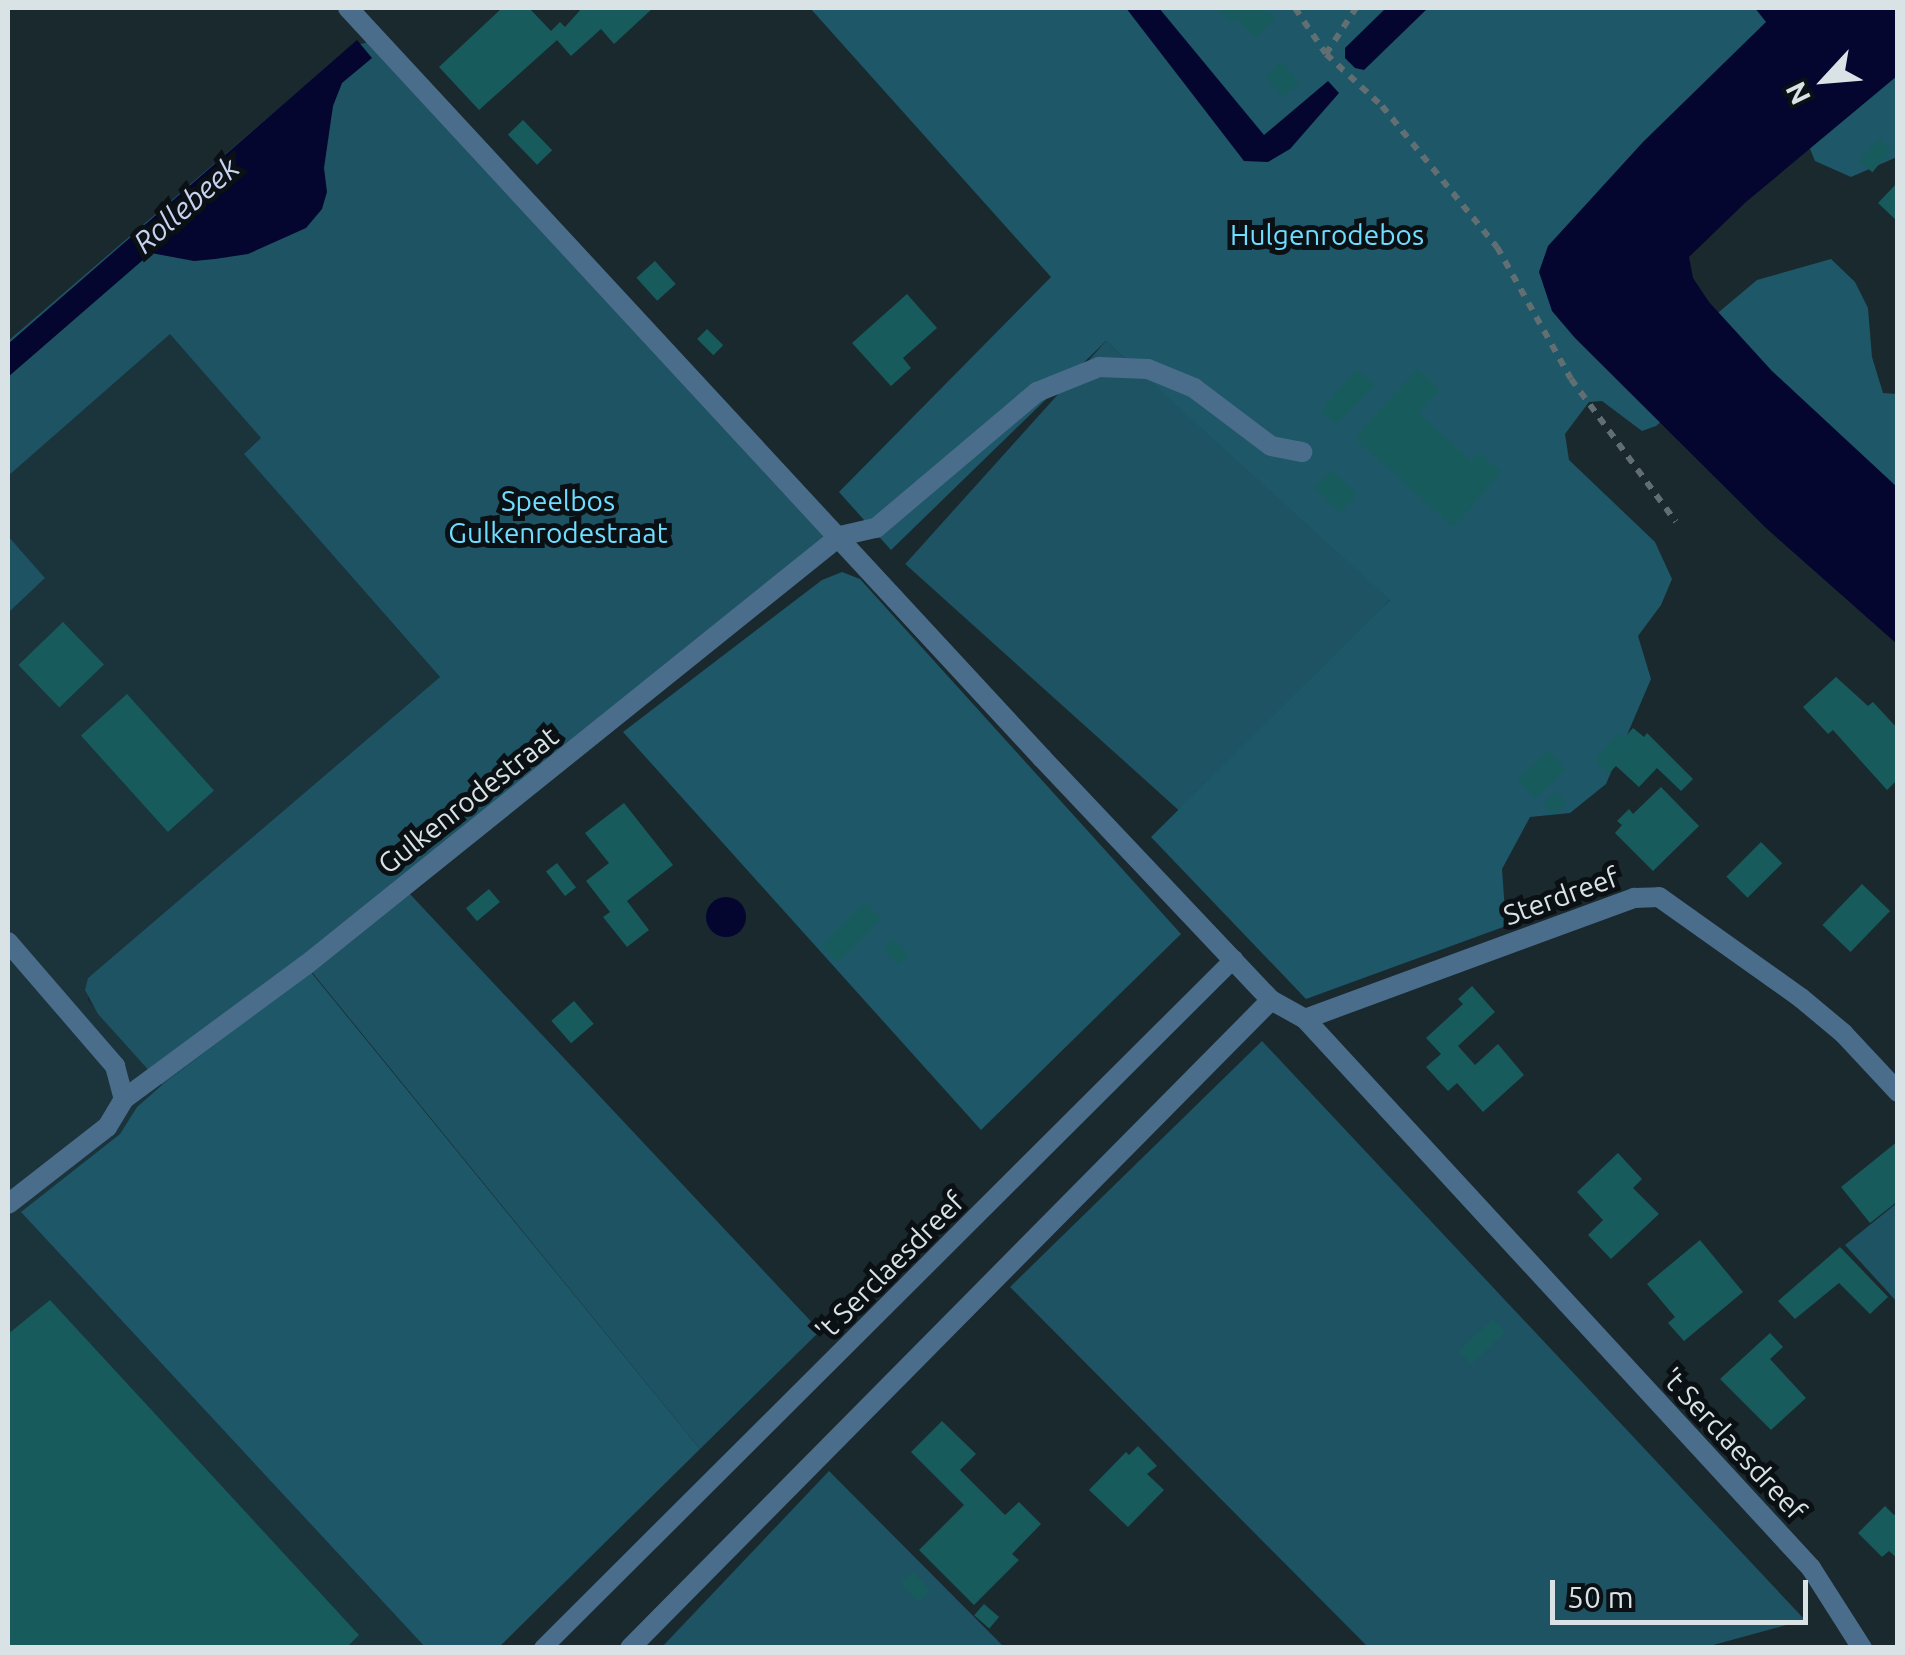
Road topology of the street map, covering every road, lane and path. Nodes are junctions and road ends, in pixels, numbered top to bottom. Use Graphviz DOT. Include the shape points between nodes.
graph roads {
  1 [pos="348,8"];
  2 [pos="1294,8"];
  3 [pos="1356,8"];
  4 [pos="1326,54"];
  5 [pos="1302,452"];
  6 [pos="1676,522"];
  7 [pos="840,536"];
  8 [pos="8,942"];
  9 [pos="1234,960"];
  10 [pos="1271,1000"];
  11 [pos="1305,1019"];
  12 [pos="1898,1092"];
  13 [pos="124,1099"];
  14 [pos="8,1204"];
  15 [pos="1859,1641"];
  16 [pos="543,1648"];
  17 [pos="630,1648"];
  1 -- 7 [label="street"];
  2 -- 4 [label="path"];
  3 -- 4 [label="path"];
  4 -- 6 [label="path" via="1382,106 1497,247 1571,378"];
  5 -- 7 [label="street, Gulkenrodestraat" via="1270,446 1194,388 1148,369 1099,366 1037,392 876,528"];
  7 -- 9 [label="street"];
  7 -- 13 [label="street, Gulkenrodestraat" via="306,965"];
  8 -- 13 [label="street" via="116,1066"];
  9 -- 10 [label="street, 't Serclaesdreef"];
  9 -- 16 [label="lane, 't Serclaesdreef"];
  10 -- 11 [label="street, 't Serclaesdreef"];
  10 -- 17 [label="street"];
  11 -- 12 [label="street, Sterdreef" via="1634,898 1660,897 1843,1033"];
  11 -- 15 [label="street, 't Serclaesdreef" via="1812,1568"];
  13 -- 14 [label="street, Gulkenrodestraat" via="107,1127"];
}
